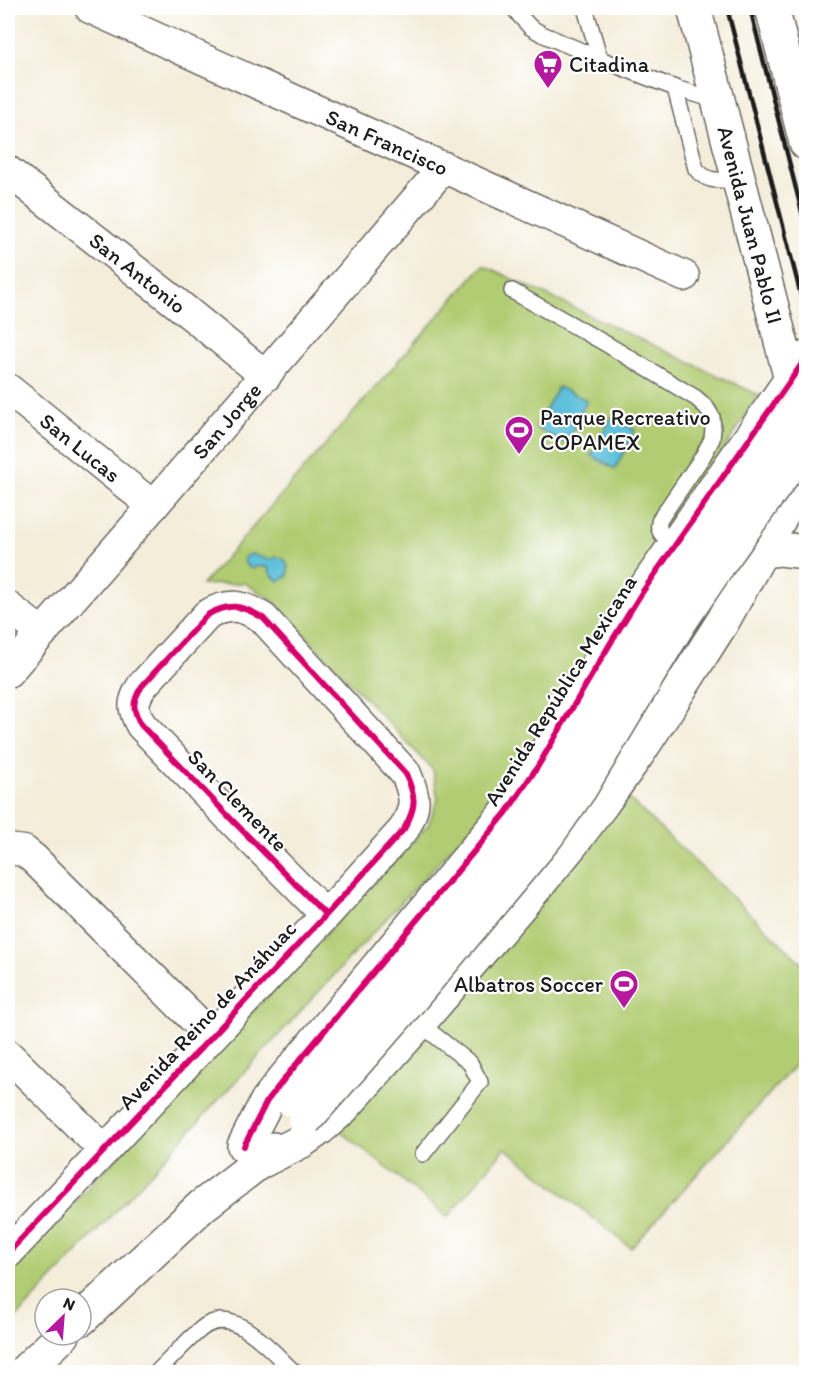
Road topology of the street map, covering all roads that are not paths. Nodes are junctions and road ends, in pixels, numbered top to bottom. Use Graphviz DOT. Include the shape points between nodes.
graph roads {
  1 [pos="90,8"];
  2 [pos="514,8"];
  3 [pos="585,8"];
  4 [pos="694,8"];
  5 [pos="772,8"];
  6 [pos="600,59"];
  7 [pos="675,88"];
  8 [pos="718,101"];
  9 [pos="807,143"];
  10 [pos="444,167"];
  11 [pos="8,171"];
  12 [pos="738,178"];
  13 [pos="684,276"];
  14 [pos="512,291"];
  15 [pos="266,376"];
  16 [pos="801,378"];
  17 [pos="8,389"];
  18 [pos="807,441"];
  19 [pos="807,477"];
  20 [pos="153,506"];
  21 [pos="681,536"];
  22 [pos="807,552"];
  23 [pos="756,561"];
  24 [pos="8,607"];
  25 [pos="42,633"];
  26 [pos="8,672"];
  27 [pos="413,791"];
  28 [pos="8,849"];
  29 [pos="326,915"];
  30 [pos="419,1023"];
  31 [pos="211,1036"];
  32 [pos="8,1055"];
  33 [pos="297,1109"];
  34 [pos="104,1150"];
  35 [pos="251,1154"];
  36 [pos="423,1154"];
  37 [pos="8,1253"];
  38 [pos="93,1307"];
  39 [pos="49,1347"];
  40 [pos="22,1371"];
  41 [pos="157,1372"];
  42 [pos="294,1372"];
  1 -- 10 [label="street, San Francisco"];
  2 -- 6 [label="lane" via="530,27"];
  3 -- 6 [label="lane"];
  4 -- 8 [label="street, Avenida Juan Pablo II"];
  5 -- 9 [label="street"];
  6 -- 7 [label="lane"];
  7 -- 8 [label="lane"];
  7 -- 12 [label="lane" via="696,169 711,180"];
  8 -- 12 [label="street, Avenida Juan Pablo II"];
  10 -- 13 [label="street, San Francisco"];
  10 -- 15 [label="street, San Jorge"];
  11 -- 15 [label="street, San Antonio"];
  12 -- 16 [label="street, Avenida Juan Pablo II"];
  14 -- 21 [label="lane" via="706,407 712,417 711,439 658,525 663,536"];
  15 -- 20 [label="street, San Jorge"];
  16 -- 18 [label="street, Avenida Juan Pablo II"];
  16 -- 21 [label="street, Avenida República Mexicana"];
  16 -- 33 [label="street, Avenida República Mexicana, bridge" via="716,521 619,667 559,770"];
  17 -- 20 [label="street, San Lucas"];
  18 -- 33 [label="street, Avenida República Mexicana, bridge" via="678,625 580,789 547,836 400,1012"];
  19 -- 23 [label="street, Avenida República Mexicana"];
  20 -- 25 [label="street, San Jorge"];
  21 -- 23 [label="street" via="701,528"];
  21 -- 35 [label="street, Avenida República Mexicana" via="627,616 511,806 267,1101"];
  22 -- 23 [label="street" via="780,549"];
  23 -- 30 [label="street, Avenida República Mexicana" via="723,621 602,804"];
  24 -- 25 [label="street"];
  25 -- 26 [label="street, San Jorge"];
  27 -- 29 [label="street, Avenida Reino de Anáhuac" via="412,815 404,829"];
  27 -- 29 [label="street, San Clemente" via="406,774 263,618 242,608 230,606 207,615 142,686 134,705 141,725"];
  28 -- 31 [label="street" via="24,851 34,859"];
  29 -- 31 [label="street, Avenida Reino de Anáhuac"];
  30 -- 35 [label="street, Avenida República Mexicana" via="319,1129 302,1141"];
  30 -- 36 [label="lane" via="470,1063 480,1082"];
  31 -- 34 [label="street, Avenida Reino de Anáhuac"];
  32 -- 34 [label="street"];
  33 -- 35 [label="street, Avenida República Mexicana"];
  34 -- 37 [label="street, Avenida Reino de Anáhuac"];
  35 -- 38 [label="street, Avenida República Mexicana" via="202,1206"];
  39 -- 40 [label="street"];
  41 -- 42 [label="lane" via="202,1328 225,1320 251,1332"];
}
